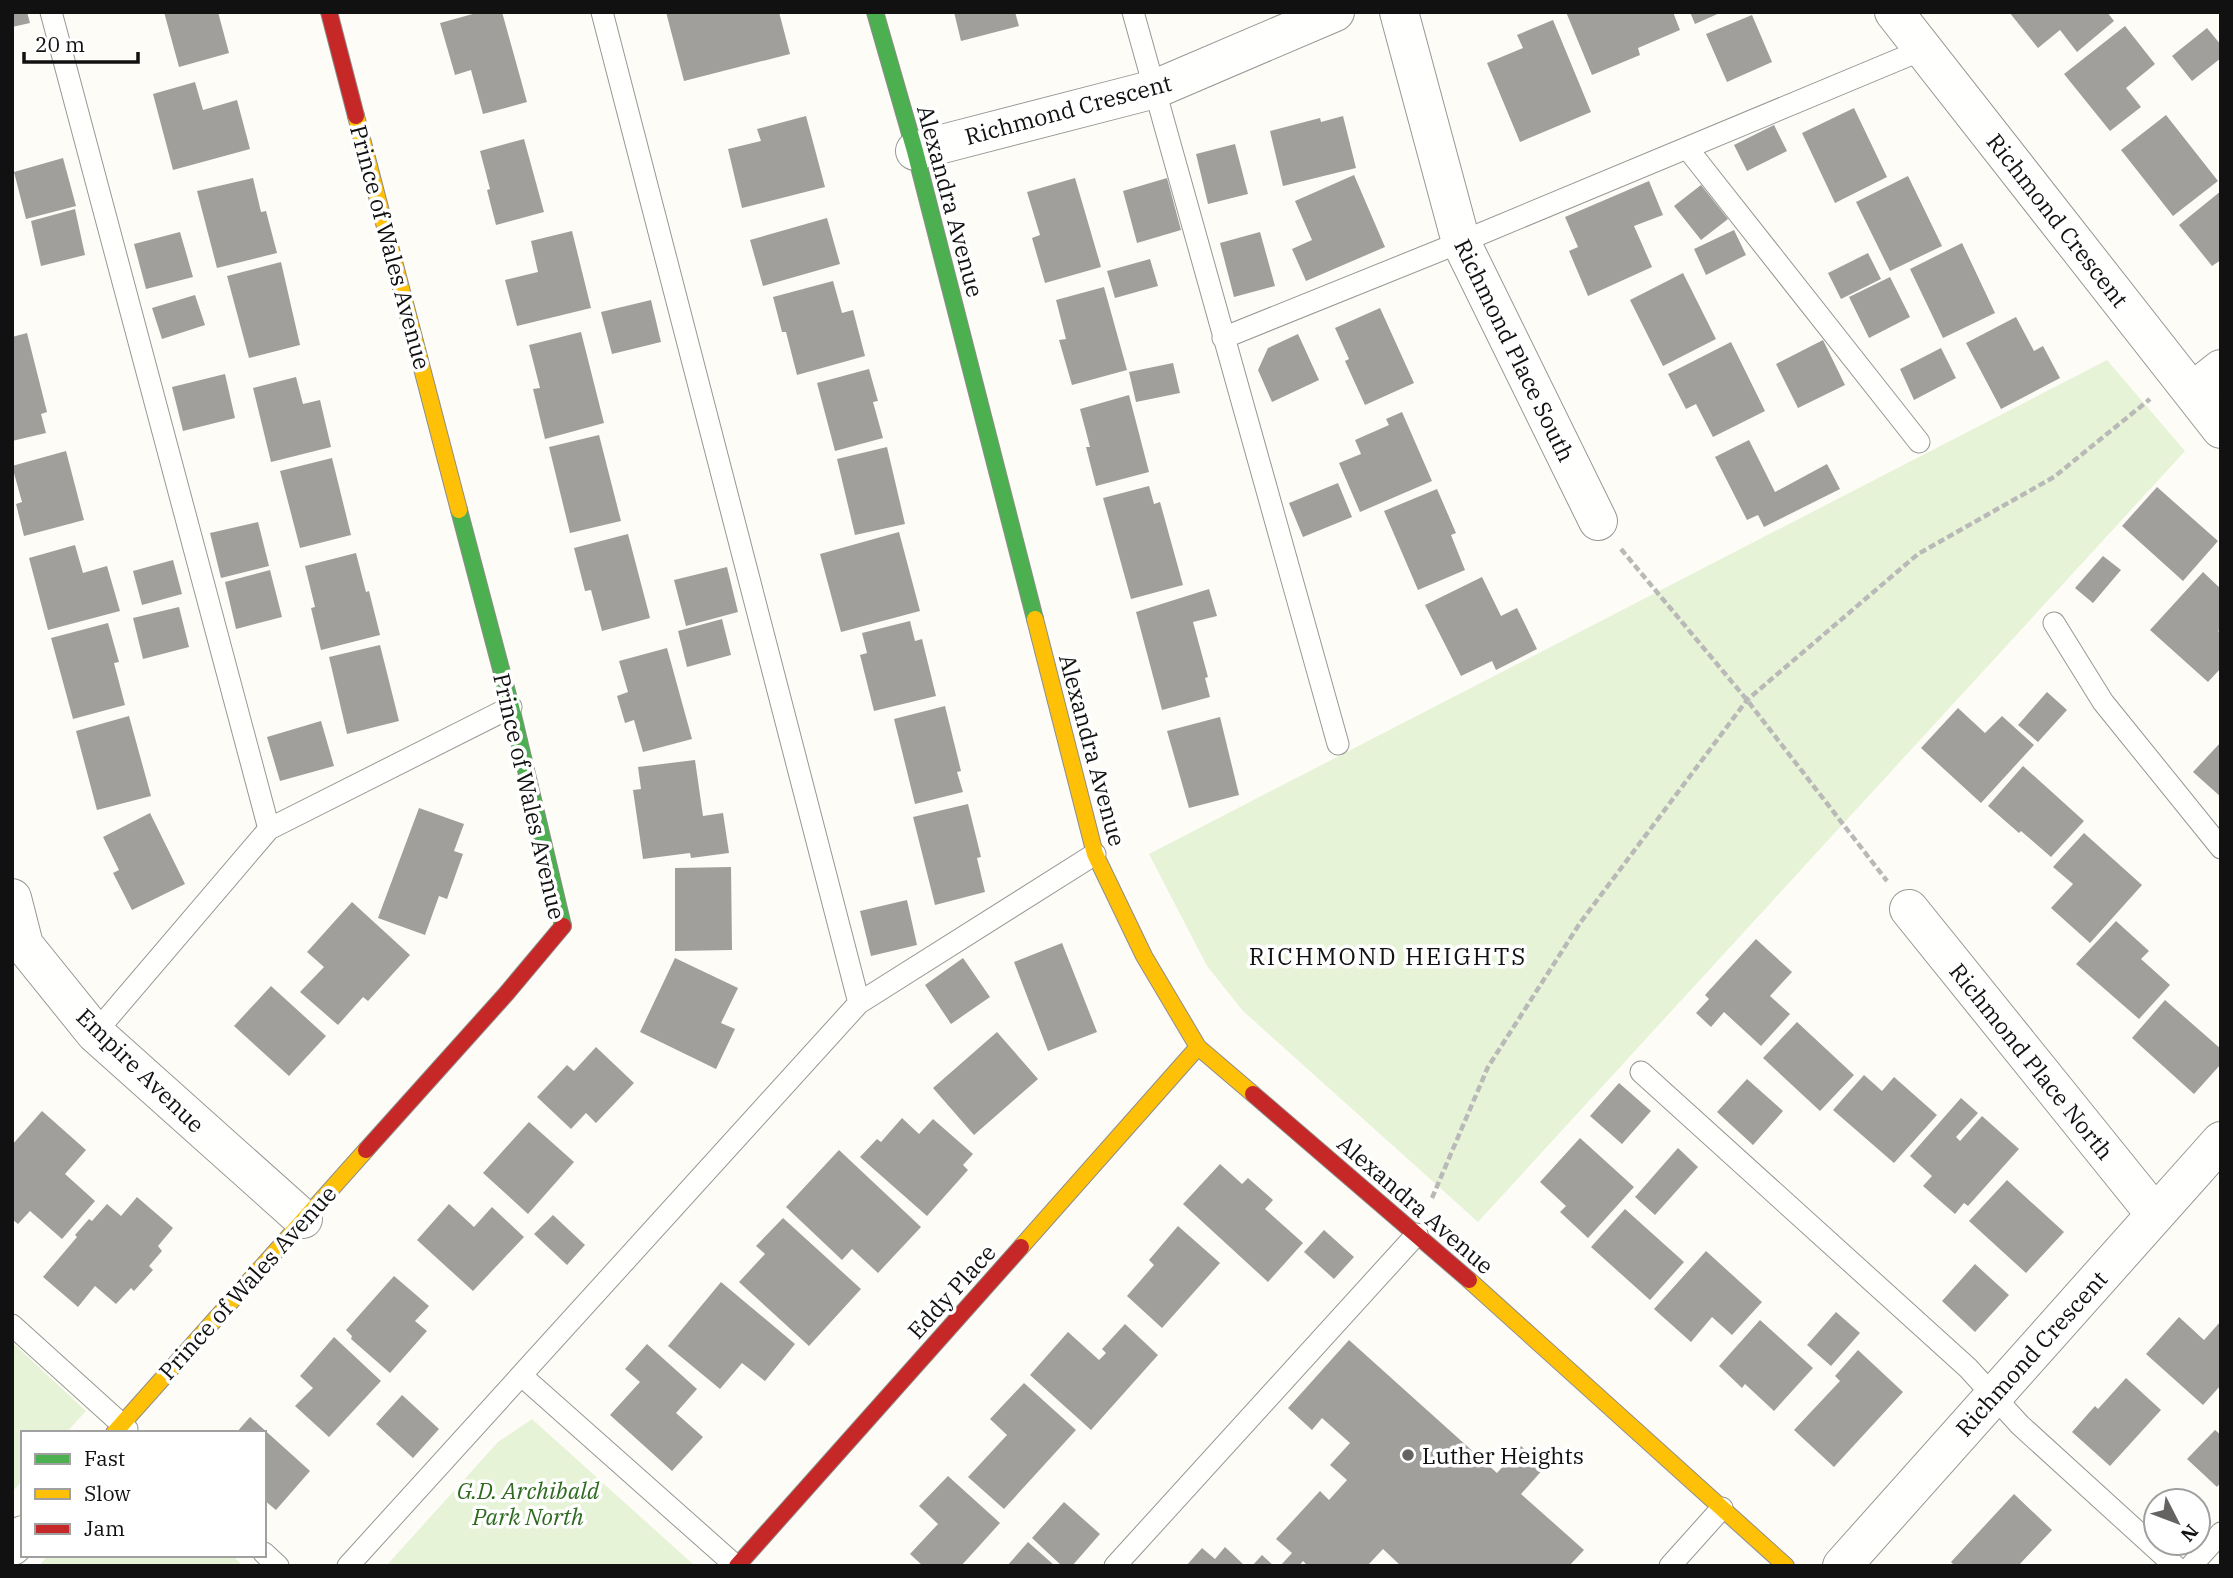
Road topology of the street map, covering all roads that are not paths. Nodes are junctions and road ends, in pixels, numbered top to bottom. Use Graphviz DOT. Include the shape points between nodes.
graph roads {
  1 [pos="51,12"];
  2 [pos="329,12"];
  3 [pos="602,12"];
  4 [pos="875,12"];
  5 [pos="1133,12"];
  6 [pos="1335,12"];
  7 [pos="1399,12"];
  8 [pos="1895,12"];
  9 [pos="1924,48"];
  10 [pos="1155,89"];
  11 [pos="1686,148"];
  12 [pos="915,151"];
  13 [pos="1461,242"];
  14 [pos="1223,338"];
  15 [pos="2196,376"];
  16 [pos="2221,429"];
  17 [pos="1919,442"];
  18 [pos="1598,521"];
  19 [pos="2054,622"];
  20 [pos="511,707"];
  21 [pos="1338,744"];
  22 [pos="269,829"];
  23 [pos="2221,848"];
  24 [pos="1095,854"];
  25 [pos="12,898"];
  26 [pos="1909,909"];
  27 [pos="859,1003"];
  28 [pos="95,1033"];
  29 [pos="1198,1047"];
  30 [pos="1641,1072"];
  31 [pos="2221,1141"];
  32 [pos="2155,1214"];
  33 [pos="303,1220"];
  34 [pos="1417,1234"];
  35 [pos="12,1325"];
  36 [pos="522,1376"];
  37 [pos="1992,1395"];
  38 [pos="122,1430"];
  39 [pos="1722,1508"];
  40 [pos="2221,1533"];
  41 [pos="348,1566"];
  42 [pos="737,1566"];
  43 [pos="1115,1566"];
  44 [pos="1670,1566"];
  45 [pos="1786,1566"];
  46 [pos="1842,1566"];
  47 [pos="2175,1566"];
  48 [pos="2191,1566"];
  1 -- 22 [label="lane"];
  2 -- 20 [label="street, Prince of Wales Avenue"];
  3 -- 27 [label="lane"];
  4 -- 12 [label="street, Alexandra Avenue"];
  5 -- 10 [label="lane"];
  6 -- 10 [label="street, Richmond Crescent"];
  7 -- 13 [label="street, Richmond Place South"];
  8 -- 9 [label="street, Richmond Crescent"];
  9 -- 11 [label="lane"];
  9 -- 15 [label="street, Richmond Crescent"];
  10 -- 12 [label="street, Richmond Crescent"];
  10 -- 14 [label="lane"];
  11 -- 13 [label="lane"];
  11 -- 17 [label="lane"];
  12 -- 24 [label="street, Alexandra Avenue"];
  13 -- 14 [label="lane"];
  13 -- 18 [label="street, Richmond Place South"];
  14 -- 21 [label="lane"];
  15 -- 16 [label="street, Richmond Crescent"];
  19 -- 23 [label="lane" via="2103,702"];
  20 -- 22 [label="lane"];
  20 -- 33 [label="street, Prince of Wales Avenue" via="563,926"];
  22 -- 28 [label="lane"];
  24 -- 27 [label="lane"];
  24 -- 29 [label="street, Alexandra Avenue" via="1144,956"];
  25 -- 28 [label="street, Empire Avenue" via="24,945"];
  26 -- 32 [label="street, Richmond Place North"];
  27 -- 36 [label="lane"];
  28 -- 33 [label="street, Empire Avenue"];
  29 -- 34 [label="street, Alexandra Avenue"];
  29 -- 42 [label="street, Eddy Place"];
  30 -- 37 [label="lane" via="1968,1368"];
  31 -- 32 [label="street, Richmond Crescent"];
  32 -- 37 [label="street, Richmond Crescent"];
  33 -- 38 [label="street, Prince of Wales Avenue"];
  34 -- 39 [label="street, Alexandra Avenue"];
  34 -- 43 [label="lane"];
  35 -- 38 [label="lane"];
  36 -- 41 [label="lane"];
  36 -- 42 [label="lane"];
  37 -- 46 [label="street, Richmond Crescent"];
  37 -- 47 [label="lane"];
  39 -- 44 [label="lane"];
  39 -- 45 [label="street, Alexandra Avenue"];
  40 -- 48 [label="lane"];
}
